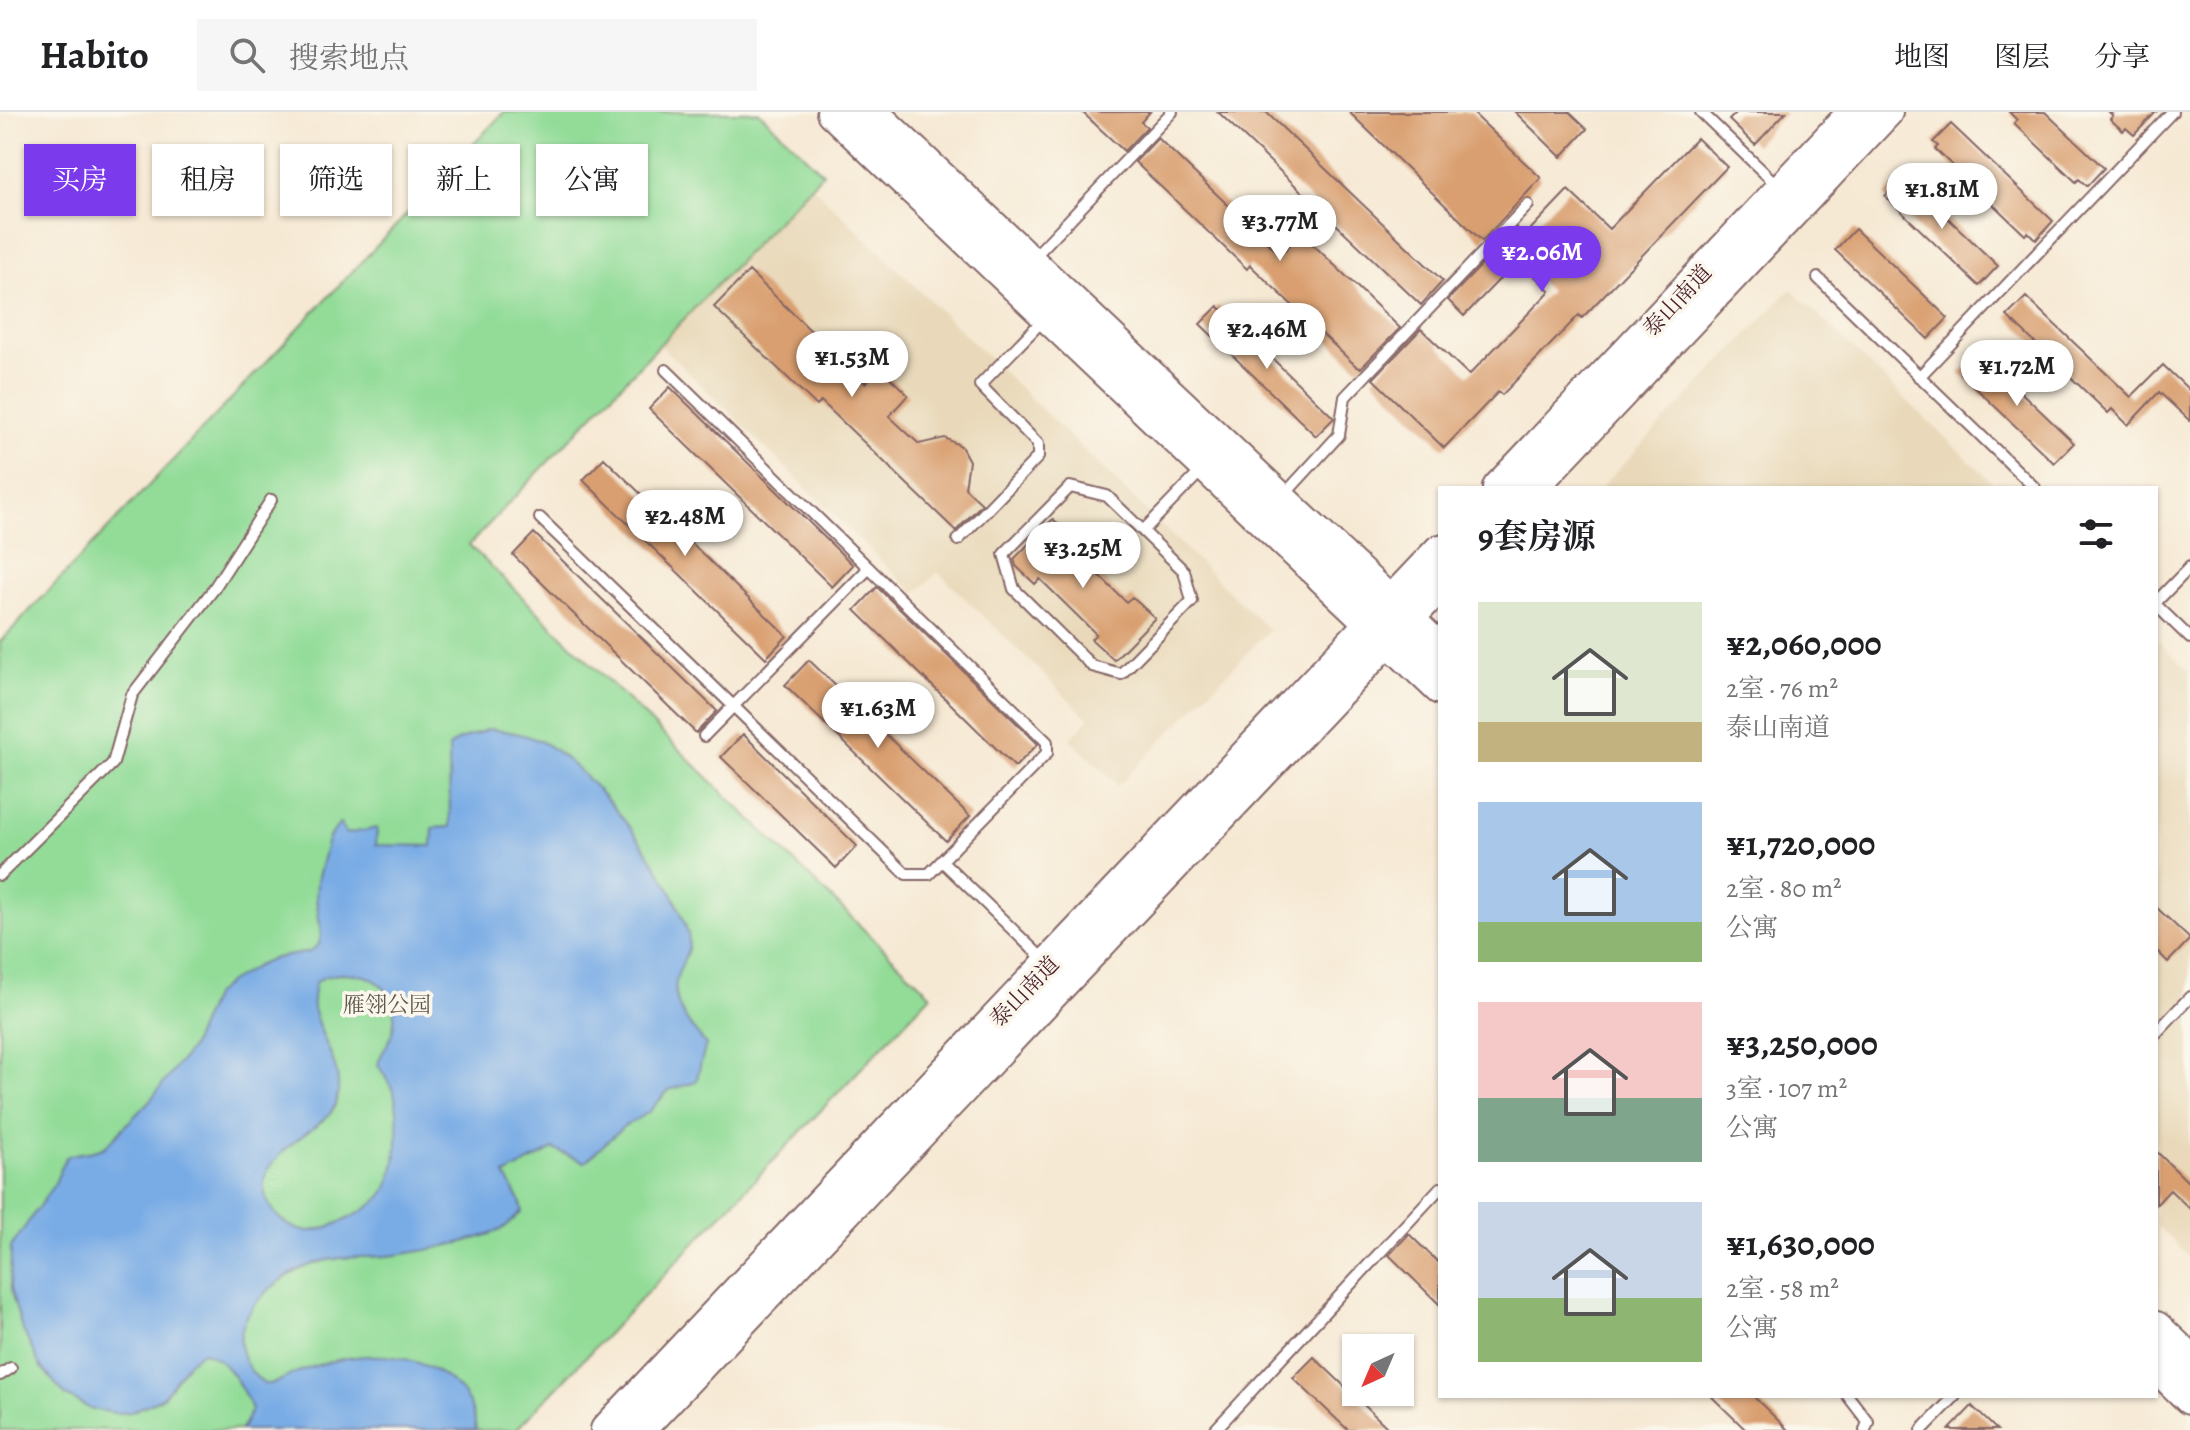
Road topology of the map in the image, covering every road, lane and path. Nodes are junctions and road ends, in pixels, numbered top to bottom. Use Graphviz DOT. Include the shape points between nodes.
graph roads {
  1 [pos="833,112"];
  2 [pos="871,112"];
  3 [pos="1172,112"];
  4 [pos="1701,112"];
  5 [pos="1855,112"];
  6 [pos="1886,112"];
  7 [pos="2172,112"];
  8 [pos="1782,189"];
  9 [pos="1528,205"];
  10 [pos="1029,262"];
  11 [pos="1818,278"];
  12 [pos="1047,316"];
  13 [pos="666,370"];
  14 [pos="1919,377"];
  15 [pos="1206,466"];
  16 [pos="1501,486"];
  17 [pos="1533,486"];
  18 [pos="2033,486"];
  19 [pos="1280,499"];
  20 [pos="271,500"];
  21 [pos="540,518"];
  22 [pos="1143,531"];
  23 [pos="958,540"];
  24 [pos="1438,554"];
  25 [pos="2190,567"];
  26 [pos="869,568"];
  27 [pos="1438,585"];
  28 [pos="2158,602"];
  29 [pos="2158,606"];
  30 [pos="1389,621"];
  31 [pos="2190,638"];
  32 [pos="1438,649"];
  33 [pos="1438,685"];
  34 [pos="733,706"];
  35 [pos="704,736"];
  36 [pos="942,861"];
  37 [pos="0,875"];
  38 [pos="1049,964"];
  39 [pos="2190,997"];
  40 [pos="2158,1031"];
  41 [pos="1438,1190"];
  42 [pos="2158,1330"];
  43 [pos="2190,1360"];
  44 [pos="2158,1367"];
  45 [pos="11,1368"];
  46 [pos="0,1375"];
  47 [pos="1850,1398"];
  48 [pos="1953,1398"];
  49 [pos="2190,1398"];
  50 [pos="607,1430"];
  51 [pos="638,1430"];
  52 [pos="1215,1430"];
  53 [pos="1865,1430"];
  54 [pos="1922,1430"];
  1 -- 12 [label="main road"];
  2 -- 10 [label="main road"];
  3 -- 10 [label="lane"];
  4 -- 8 [label="lane"];
  5 -- 8 [label="main road, 泰山南道"];
  6 -- 17 [label="main road, 泰山南道"];
  7 -- 14 [label="lane"];
  8 -- 16 [label="main road, 泰山南道"];
  9 -- 19 [label="lane" via="1345,397 1339,435"];
  10 -- 19 [label="main road"];
  11 -- 14 [label="lane"];
  12 -- 15 [label="main road"];
  12 -- 23 [label="lane" via="980,385 1038,444 1038,457"];
  13 -- 26 [label="lane"];
  14 -- 18 [label="lane"];
  15 -- 22 [label="lane"];
  15 -- 30 [label="main road"];
  19 -- 30 [label="main road"];
  20 -- 37 [label="lane" via="213,590 132,695 113,763"];
  21 -- 34 [label="lane"];
  22 -- 22 [label="lane" via="1184,571 1192,601 1121,674 1092,666 1014,589 1004,554 1070,487 1107,496"];
  24 -- 30 [label="main road, 泰山南道"];
  25 -- 28 [label="lane"];
  26 -- 34 [label="lane"];
  26 -- 36 [label="lane" via="1047,742 1047,753"];
  27 -- 30 [label="main road, 泰山南道"];
  29 -- 31 [label="lane"];
  30 -- 32 [label="main road"];
  30 -- 33 [label="main road"];
  30 -- 38 [label="main road, 泰山南道"];
  30 -- 51 [label="main road, 泰山南道"];
  34 -- 35 [label="lane"];
  34 -- 36 [label="lane" via="906,874 929,874"];
  36 -- 38 [label="lane"];
  38 -- 50 [label="main road, 泰山南道"];
  39 -- 40 [label="lane"];
  41 -- 52 [label="lane"];
  42 -- 43 [label="main road"];
  44 -- 49 [label="main road"];
  45 -- 46 [label="lane"];
  47 -- 53 [label="lane" via="1868,1422"];
  48 -- 54 [label="lane"];
}
